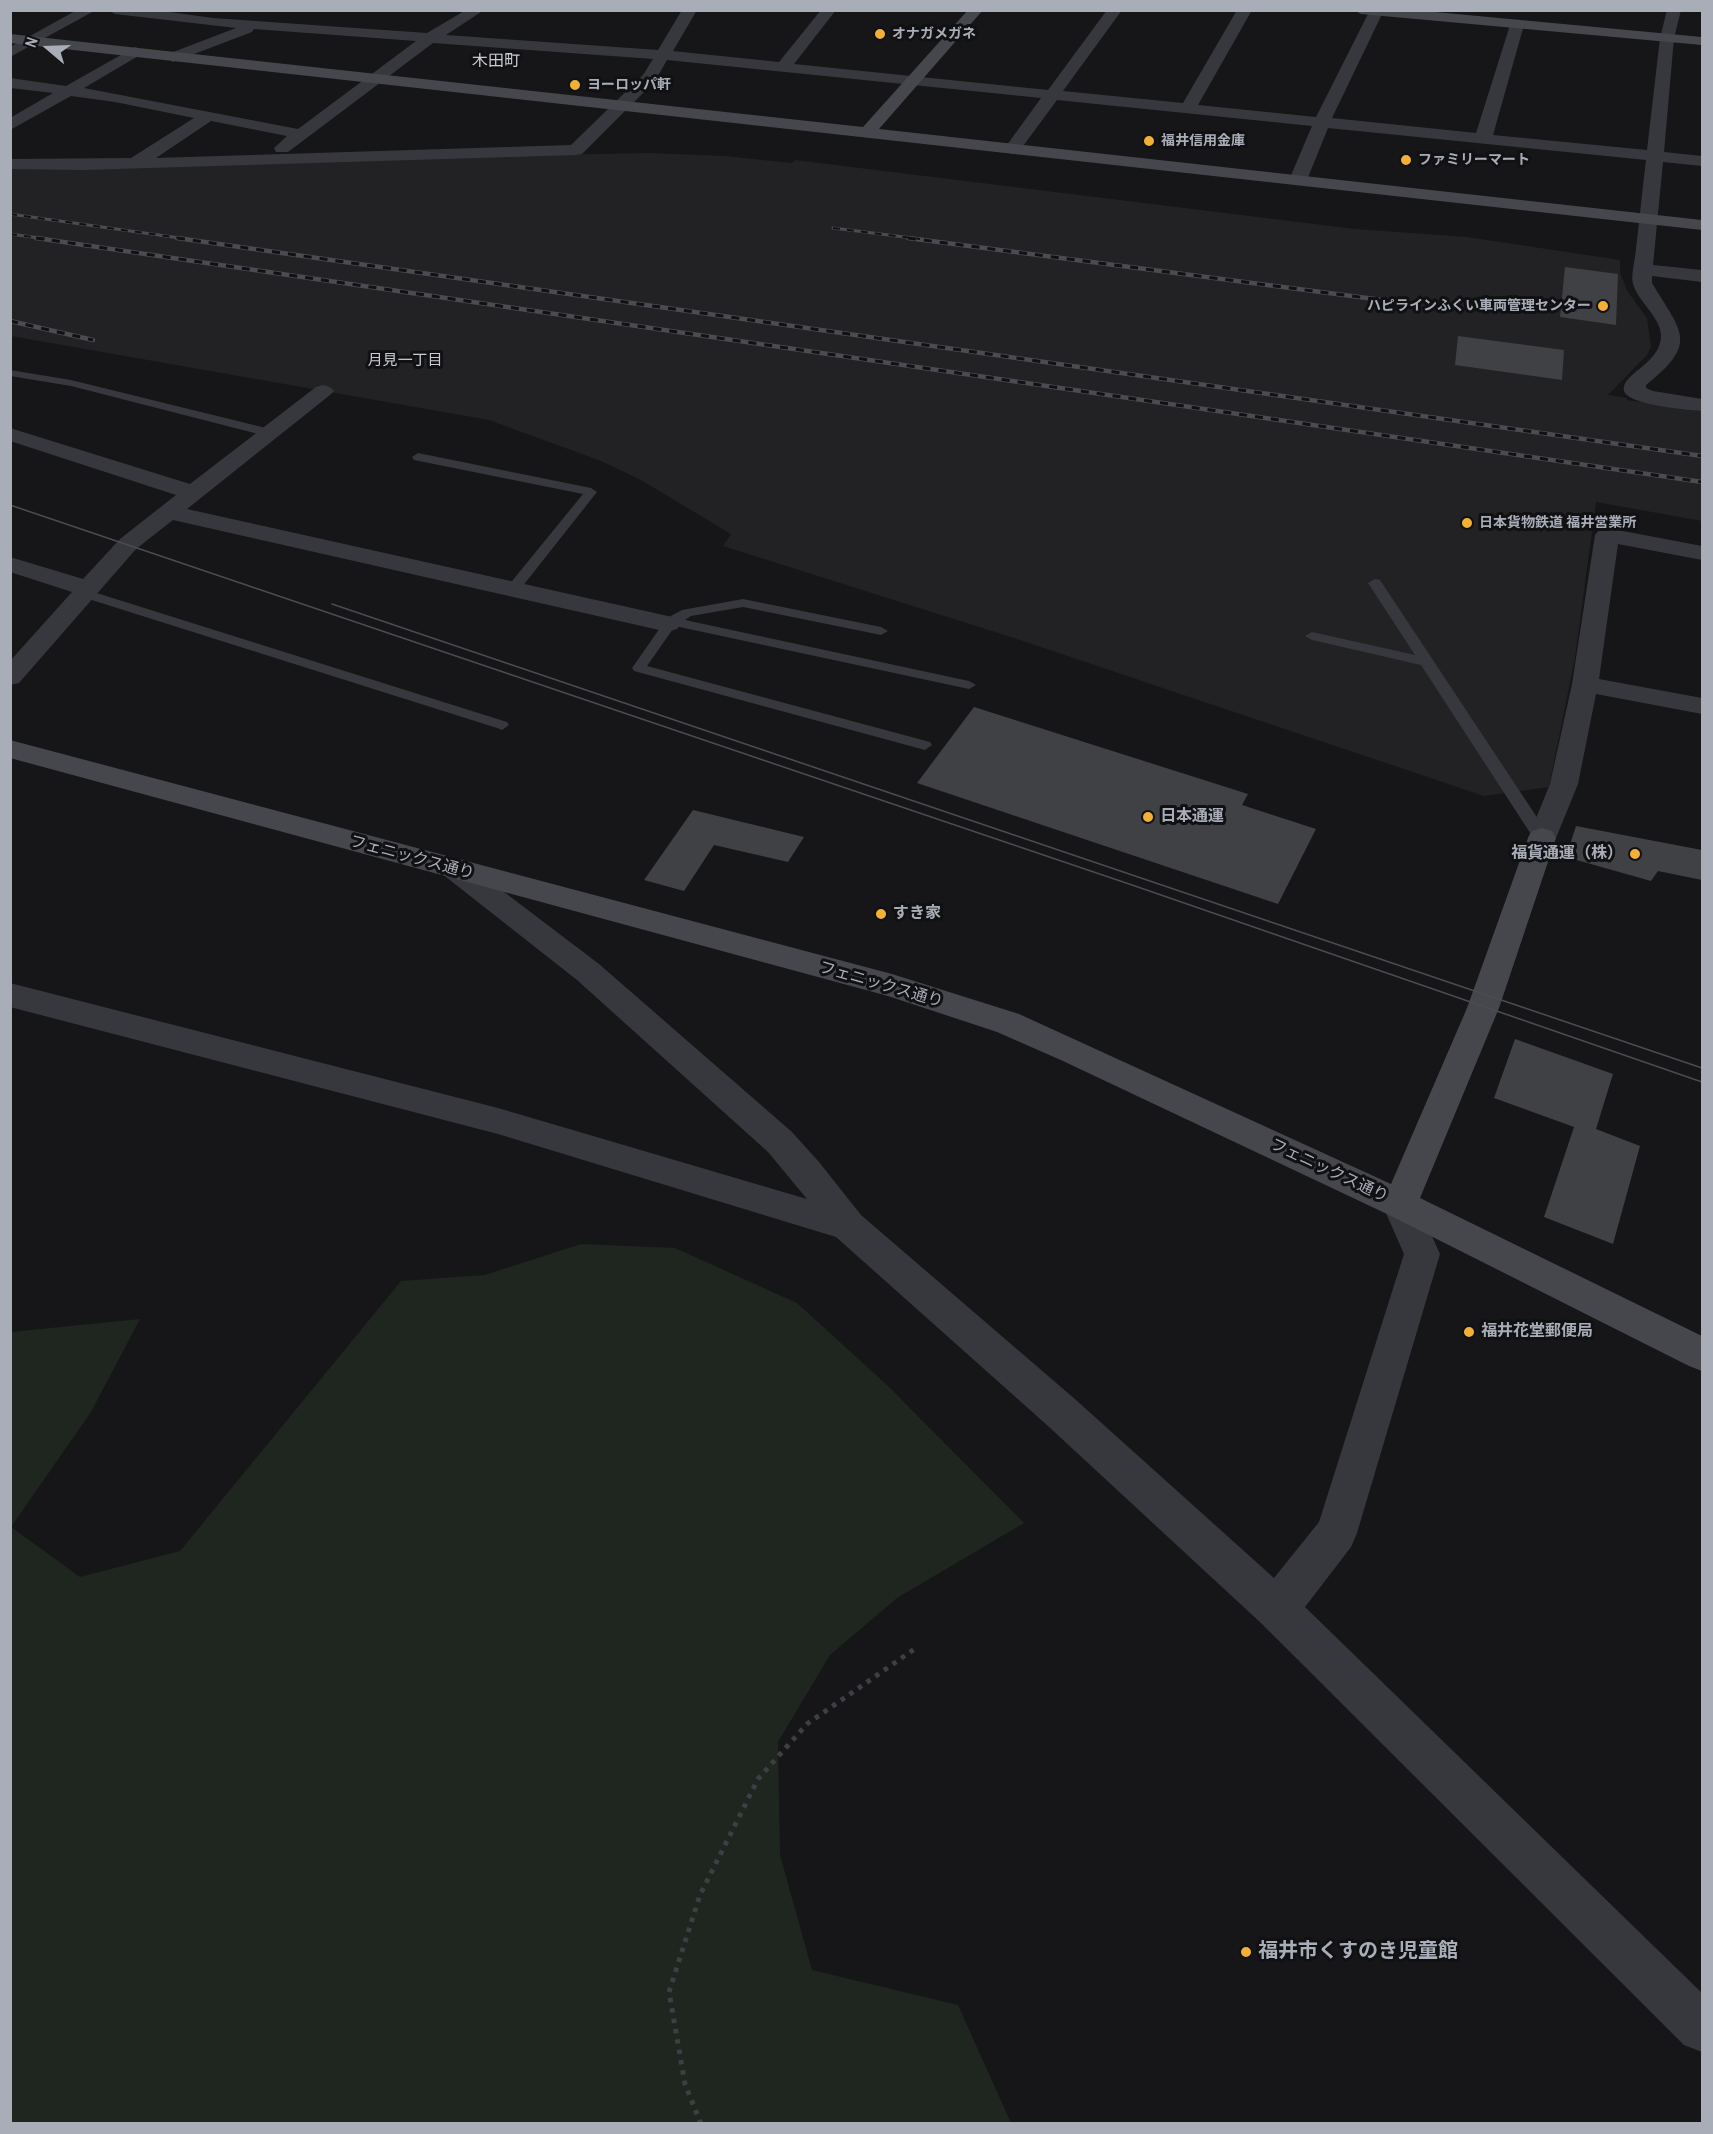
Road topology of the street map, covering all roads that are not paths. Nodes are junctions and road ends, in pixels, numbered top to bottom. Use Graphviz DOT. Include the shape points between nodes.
graph roads {
  1 [pos="89,10"];
  2 [pos="115,10"];
  3 [pos="477,10"];
  4 [pos="690,10"];
  5 [pos="829,10"];
  6 [pos="976,10"];
  7 [pos="1116,10"];
  8 [pos="1245,10"];
  9 [pos="1674,10"];
  10 [pos="1371,11"];
  11 [pos="285,14"];
  12 [pos="258,24"];
  13 [pos="1517,25"];
  14 [pos="431,37"];
  15 [pos="10,38"];
  16 [pos="1667,38"];
  17 [pos="34,41"];
  18 [pos="1702,41"];
  19 [pos="135,52"];
  20 [pos="10,53"];
  21 [pos="663,55"];
  22 [pos="172,57"];
  23 [pos="783,66"];
  24 [pos="376,79"];
  25 [pos="912,80"];
  26 [pos="10,83"];
  27 [pos="69,91"];
  28 [pos="1050,94"];
  29 [pos="621,106"];
  30 [pos="1188,108"];
  31 [pos="209,115"];
  32 [pos="1322,122"];
  33 [pos="10,125"];
  34 [pos="867,133"];
  35 [pos="300,134"];
  36 [pos="1483,139"];
  37 [pos="1012,149"];
  38 [pos="1654,156"];
  39 [pos="267,160"];
  40 [pos="1702,161"];
  41 [pos="136,163"];
  42 [pos="10,164"];
  43 [pos="1298,180"];
  44 [pos="1647,219"];
  45 [pos="1702,225"];
  46 [pos="1643,269"];
  47 [pos="1702,276"];
  48 [pos="10,373"];
  49 [pos="323,391"];
  50 [pos="1702,405"];
  51 [pos="270,433"];
  52 [pos="10,434"];
  53 [pos="418,457"];
  54 [pos="194,493"];
  55 [pos="170,512"];
  56 [pos="1702,553"];
  57 [pos="10,564"];
  58 [pos="1375,583"];
  59 [pos="513,589"];
  60 [pos="86,591"];
  61 [pos="670,623"];
  62 [pos="881,631"];
  63 [pos="1312,636"];
  64 [pos="1428,662"];
  65 [pos="10,677"];
  66 [pos="1586,684"];
  67 [pos="969,685"];
  68 [pos="1702,706"];
  69 [pos="502,725"];
  70 [pos="925,745"];
  71 [pos="10,749"];
  72 [pos="1542,838"];
  73 [pos="456,870"];
  74 [pos="10,995"];
  75 [pos="1400,1204"];
  76 [pos="848,1226"];
  77 [pos="1702,1354"];
  78 [pos="1277,1609"];
  79 [pos="1702,2027"];
  1 -- 17 [label="street"];
  2 -- 12 [label="street"];
  3 -- 14 [label="street"];
  4 -- 21 [label="street"];
  5 -- 23 [label="street"];
  6 -- 25 [label="street"];
  7 -- 28 [label="street"];
  8 -- 30 [label="street"];
  9 -- 16 [label="street"];
  10 -- 13 [label="street"];
  10 -- 32 [label="street"];
  11 -- 12 [label="street"];
  12 -- 14 [label="street"];
  12 -- 22 [label="street"];
  13 -- 16 [label="street"];
  13 -- 36 [label="street"];
  14 -- 21 [label="street"];
  14 -- 24 [label="street"];
  15 -- 17 [label="street"];
  16 -- 18 [label="street"];
  16 -- 38 [label="street"];
  17 -- 19 [label="street"];
  17 -- 20 [label="street"];
  19 -- 22 [label="street"];
  19 -- 27 [label="street"];
  21 -- 23 [label="street"];
  21 -- 29 [label="street" via="649,78"];
  22 -- 24 [label="street"];
  23 -- 25 [label="street"];
  24 -- 29 [label="street"];
  24 -- 35 [label="street"];
  25 -- 28 [label="street"];
  25 -- 34 [label="street"];
  26 -- 27 [label="street"];
  27 -- 31 [label="street"];
  27 -- 33 [label="street"];
  28 -- 30 [label="street"];
  28 -- 37 [label="street"];
  29 -- 34 [label="street"];
  29 -- 39 [label="street" via="576,150"];
  30 -- 32 [label="street"];
  31 -- 35 [label="street"];
  31 -- 41 [label="street"];
  32 -- 36 [label="street"];
  32 -- 43 [label="street"];
  34 -- 37 [label="street"];
  35 -- 39 [label="street"];
  36 -- 38 [label="street"];
  37 -- 43 [label="street"];
  38 -- 40 [label="street"];
  38 -- 44 [label="street"];
  39 -- 41 [label="street"];
  41 -- 42 [label="street"];
  43 -- 44 [label="street"];
  44 -- 45 [label="street"];
  44 -- 46 [label="street"];
  46 -- 47 [label="street"];
  46 -- 50 [label="street" via="1642,283 1668,326 1671,345 1662,362 1635,384 1635,391 1648,398"];
  48 -- 51 [label="lane" via="71,383"];
  49 -- 51 [label="street"];
  51 -- 54 [label="street"];
  52 -- 54 [label="street"];
  53 -- 59 [label="lane" via="591,492"];
  54 -- 55 [label="street"];
  55 -- 59 [label="street"];
  55 -- 60 [label="street" via="128,544"];
  56 -- 66 [label="street" via="1607,535"];
  57 -- 60 [label="street"];
  58 -- 64 [label="lane"];
  59 -- 61 [label="street"];
  60 -- 65 [label="street"];
  60 -- 69 [label="lane"];
  61 -- 62 [label="lane" via="687,613 743,603"];
  61 -- 67 [label="lane"];
  61 -- 70 [label="lane" via="639,669"];
  63 -- 64 [label="lane"];
  64 -- 72 [label="lane"];
  66 -- 68 [label="street"];
  66 -- 72 [label="street" via="1563,788"];
  71 -- 73 [label="street, フェニックス通り"];
  72 -- 75 [label="street" via="1483,1008"];
  73 -- 75 [label="street, フェニックス通り" via="892,986 1008,1023"];
  73 -- 76 [label="street" via="588,972 780,1142"];
  74 -- 76 [label="street" via="498,1120"];
  75 -- 77 [label="street, フェニックス通り"];
  75 -- 78 [label="street" via="1422,1254 1406,1311 1336,1533"];
  76 -- 78 [label="street" via="1062,1413"];
  78 -- 79 [label="street"];
}
